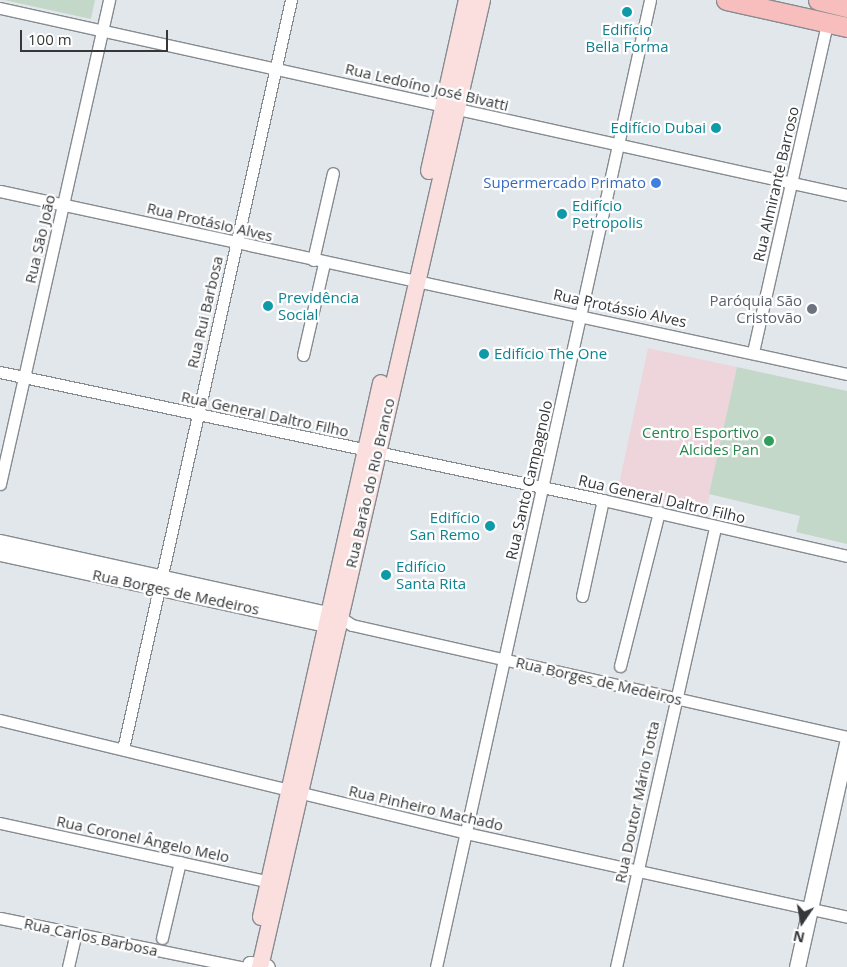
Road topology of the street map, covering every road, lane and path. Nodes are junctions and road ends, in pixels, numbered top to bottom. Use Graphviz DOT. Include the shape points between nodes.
graph roads {
  1 [pos="109,0"];
  2 [pos="291,0"];
  3 [pos="468,0"];
  4 [pos="482,0"];
  5 [pos="650,0"];
  6 [pos="726,0"];
  7 [pos="832,3"];
  8 [pos="0,8"];
  9 [pos="827,23"];
  10 [pos="847,27"];
  11 [pos="102,30"];
  12 [pos="276,69"];
  13 [pos="450,108"];
  14 [pos="618,146"];
  15 [pos="333,173"];
  16 [pos="792,183"];
  17 [pos="0,191"];
  18 [pos="847,194"];
  19 [pos="63,205"];
  20 [pos="236,243"];
  21 [pos="319,262"];
  22 [pos="409,282"];
  23 [pos="582,315"];
  24 [pos="753,352"];
  25 [pos="303,355"];
  26 [pos="0,372"];
  27 [pos="847,374"];
  28 [pos="24,378"];
  29 [pos="197,415"];
  30 [pos="371,451"];
  31 [pos="0,484"];
  32 [pos="542,488"];
  33 [pos="602,500"];
  34 [pos="658,512"];
  35 [pos="716,526"];
  36 [pos="0,542"];
  37 [pos="0,553"];
  38 [pos="847,556"];
  39 [pos="160,583"];
  40 [pos="582,596"];
  41 [pos="337,622"];
  42 [pos="505,660"];
  43 [pos="620,666"];
  44 [pos="675,698"];
  45 [pos="0,720"];
  46 [pos="847,738"];
  47 [pos="847,743"];
  48 [pos="123,749"];
  49 [pos="295,793"];
  50 [pos="0,823"];
  51 [pos="466,833"];
  52 [pos="180,862"];
  53 [pos="638,870"];
  54 [pos="275,883"];
  55 [pos="810,908"];
  56 [pos="847,916"];
  57 [pos="0,918"];
  58 [pos="75,936"];
  59 [pos="162,938"];
  60 [pos="253,966"];
  61 [pos="68,967"];
  62 [pos="436,967"];
  63 [pos="616,967"];
  64 [pos="798,967"];
  1 -- 11 [label="street, Rua São João"];
  2 -- 12 [label="street, Rua Rui Barbosa"];
  3 -- 13 [label="main road, Rua Barão do Rio Branco"];
  4 -- 13 [label="main road, Rua Barão do Rio Branco"];
  5 -- 14 [label="street, Rua Santo Campagnolo"];
  6 -- 9 [label="main road"];
  7 -- 9 [label="street, Rua Almirante Barroso"];
  8 -- 11 [label="street, Rua Ledoíno José Bivatti"];
  9 -- 10 [label="main road"];
  9 -- 16 [label="street, Rua Almirante Barroso"];
  11 -- 12 [label="street, Rua Ledoíno José Bivatti"];
  11 -- 19 [label="street, Rua São João"];
  12 -- 13 [label="street, Rua Ledoíno José Bivatti"];
  12 -- 20 [label="street, Rua Rui Barbosa"];
  13 -- 14 [label="street, Rua Ledoíno José Bivatti"];
  13 -- 22 [label="main road, Rua Barão do Rio Branco"];
  14 -- 16 [label="street, Rua Ledoíno José Bivatti"];
  14 -- 23 [label="street, Rua Santo Campagnolo"];
  15 -- 21 [label="street"];
  16 -- 18 [label="street, Rua Ledoíno José Bivatti"];
  16 -- 24 [label="street, Rua Almirante Barroso"];
  17 -- 19 [label="street, Rua Protásio Alves"];
  19 -- 20 [label="street, Rua Protásio Alves"];
  19 -- 28 [label="street, Rua São João"];
  20 -- 21 [label="street, Rua Protásio Alves"];
  20 -- 29 [label="street, Rua Rui Barbosa"];
  21 -- 22 [label="street, Rua Protásio Alves"];
  21 -- 25 [label="street"];
  22 -- 23 [label="street, Rua Protássio Alves"];
  22 -- 30 [label="main road, Rua Barão do Rio Branco"];
  23 -- 24 [label="street, Rua Protássio Alves"];
  23 -- 32 [label="street, Rua Santo Campagnolo"];
  24 -- 27 [label="street, Rua Protássio Alves"];
  26 -- 28 [label="street, Rua General Daltro Filho"];
  28 -- 29 [label="street, Rua General Daltro Filho"];
  28 -- 31 [label="street, Rua São João"];
  29 -- 30 [label="street, Rua General Daltro Filho"];
  29 -- 39 [label="street, Rua Rui Barbosa"];
  30 -- 32 [label="street, Rua General Daltro Filho"];
  30 -- 41 [label="main road, Rua Barão do Rio Branco"];
  32 -- 33 [label="street, Rua General Daltro Filho"];
  32 -- 42 [label="street, Rua Santo Campagnolo"];
  33 -- 34 [label="street, Rua General Daltro Filho"];
  33 -- 40 [label="street"];
  34 -- 35 [label="street, Rua General Daltro Filho"];
  34 -- 43 [label="street"];
  35 -- 38 [label="street, Rua General Daltro Filho"];
  35 -- 44 [label="street, Rua Doutor Mário Totta"];
  36 -- 39 [label="street"];
  37 -- 39 [label="street, Rua Borges de Medeiros"];
  39 -- 41 [label="street"];
  39 -- 48 [label="street, Rua Rui Barbosa"];
  41 -- 42 [label="street, Rua Borges de Medeiros"];
  41 -- 49 [label="main road, Rua Barão do Rio Branco"];
  42 -- 44 [label="street, Rua Borges de Medeiros"];
  42 -- 51 [label="street, Rua Santo Campagnolo"];
  44 -- 46 [label="street, Rua Borges de Medeiros"];
  44 -- 53 [label="street, Rua Doutor Mário Totta"];
  45 -- 48 [label="street, Rua Pinheiro Machado"];
  47 -- 55 [label="street"];
  48 -- 49 [label="street, Rua Pinheiro Machado"];
  49 -- 51 [label="street, Rua Pinheiro Machado"];
  49 -- 54 [label="main road, Rua Barão do Rio Branco"];
  50 -- 52 [label="street, Rua Coronel Ângelo Melo"];
  51 -- 53 [label="street, Rua Pinheiro Machado"];
  51 -- 62 [label="street, Rua Santo Campagnolo"];
  52 -- 54 [label="street, Rua Coronel Ângelo Melo"];
  52 -- 59 [label="street"];
  53 -- 55 [label="street, Rua Pinheiro Machado"];
  53 -- 63 [label="street, Rua Doutor Mário Totta"];
  54 -- 60 [label="main road, Rua Barão do Rio Branco"];
  55 -- 56 [label="street, Rua Pinheiro Machado"];
  55 -- 64 [label="street"];
  57 -- 58 [label="street, Rua Carlos Barbosa"];
  58 -- 60 [label="street, Rua Carlos Barbosa"];
  58 -- 61 [label="street"];
}
